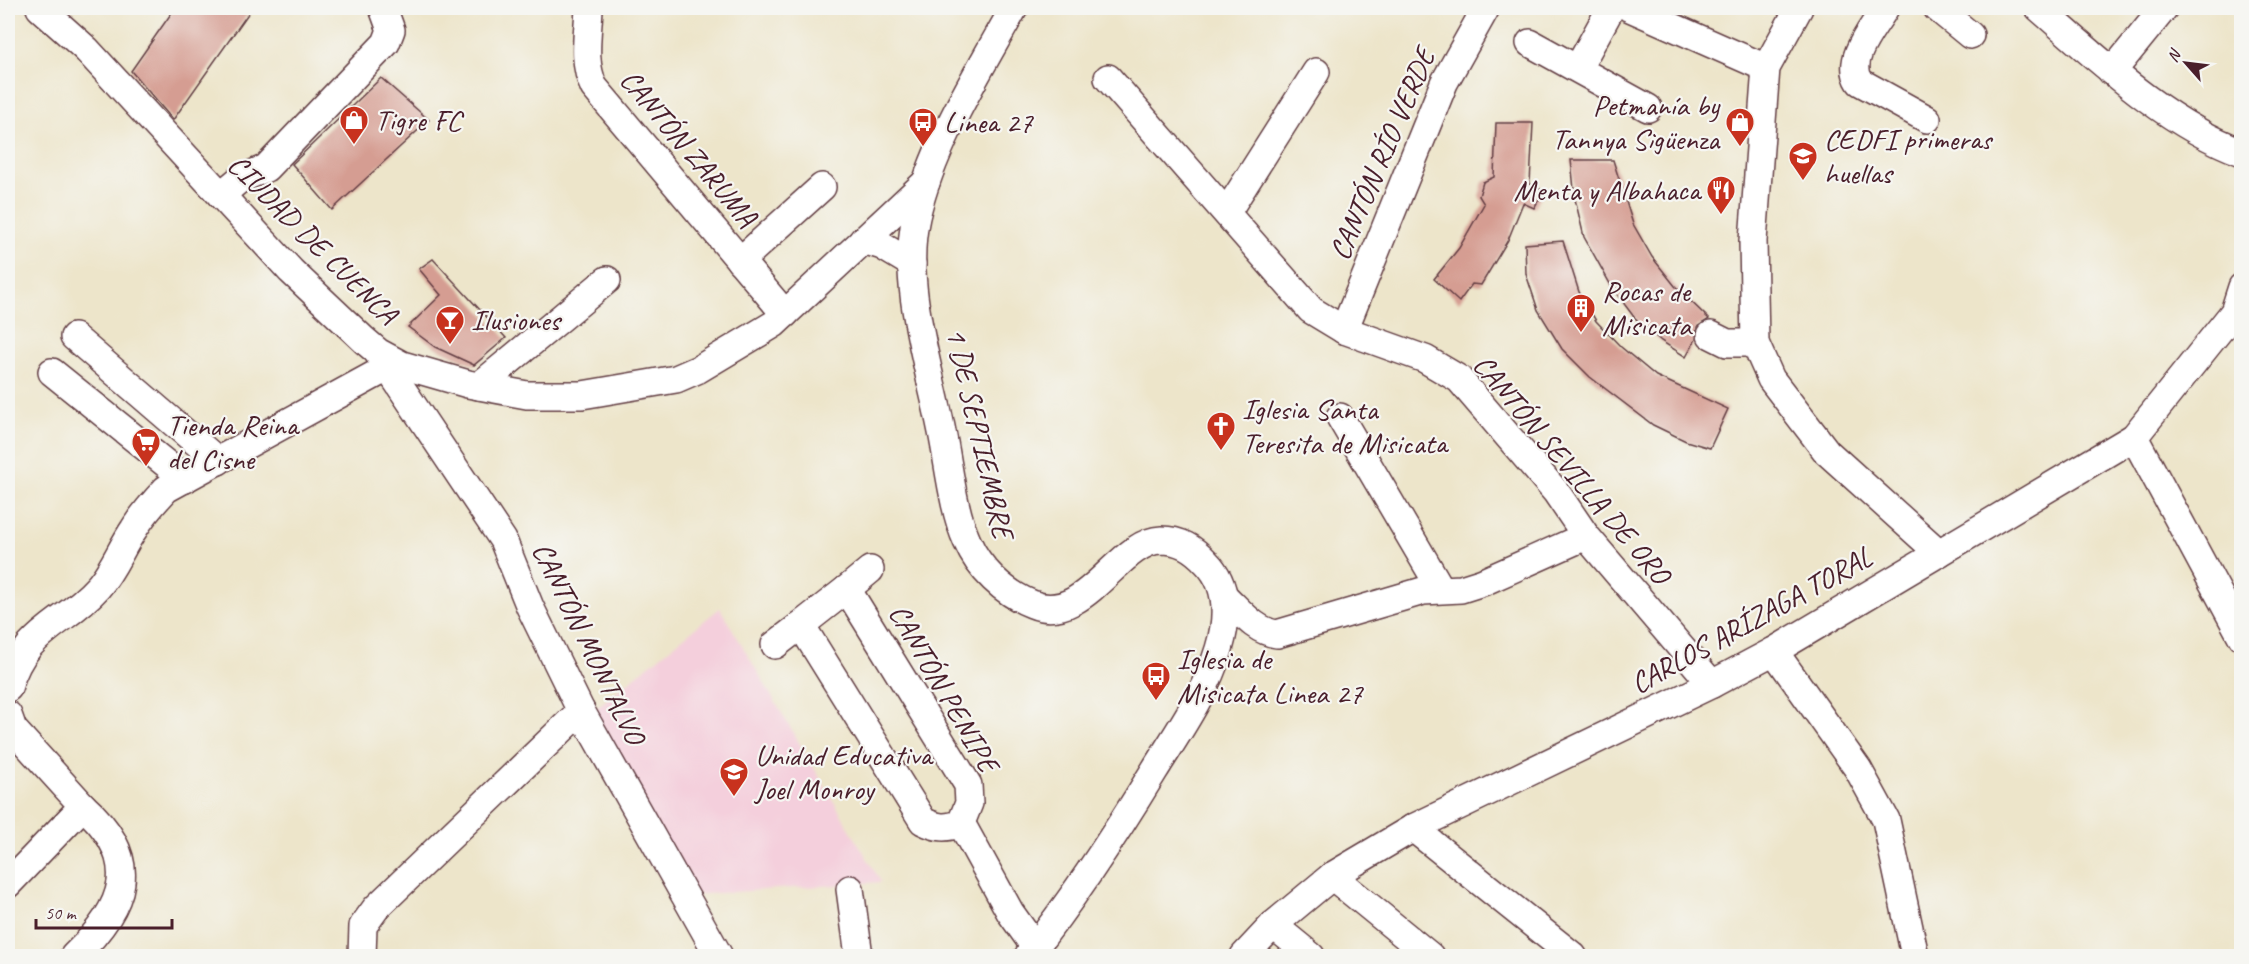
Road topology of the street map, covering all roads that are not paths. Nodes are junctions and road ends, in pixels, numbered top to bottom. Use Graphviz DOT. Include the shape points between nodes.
graph roads {
  1 [pos="40,8"];
  2 [pos="383,8"];
  3 [pos="589,8"];
  4 [pos="1014,8"];
  5 [pos="1486,8"];
  6 [pos="1611,8"];
  7 [pos="1630,8"];
  8 [pos="1799,8"];
  9 [pos="1885,8"];
  10 [pos="1937,8"];
  11 [pos="2039,8"];
  12 [pos="2164,8"];
  13 [pos="1970,35"];
  14 [pos="1530,43"];
  15 [pos="1578,68"];
  16 [pos="1766,68"];
  17 [pos="1316,72"];
  18 [pos="2112,72"];
  19 [pos="1108,78"];
  20 [pos="1648,108"];
  21 [pos="1926,119"];
  22 [pos="2241,152"];
  23 [pos="927,182"];
  24 [pos="822,187"];
  25 [pos="221,195"];
  26 [pos="1227,212"];
  27 [pos="863,240"];
  28 [pos="740,261"];
  29 [pos="912,264"];
  30 [pos="607,280"];
  31 [pos="2239,304"];
  32 [pos="785,314"];
  33 [pos="1344,330"];
  34 [pos="1711,335"];
  35 [pos="80,336"];
  36 [pos="1755,343"];
  37 [pos="382,360"];
  38 [pos="52,372"];
  39 [pos="480,386"];
  40 [pos="1340,417"];
  41 [pos="2134,437"];
  42 [pos="223,459"];
  43 [pos="185,478"];
  44 [pos="1586,536"];
  45 [pos="1939,553"];
  46 [pos="870,570"];
  47 [pos="847,589"];
  48 [pos="1441,589"];
  49 [pos="1225,597"];
  50 [pos="801,625"];
  51 [pos="2241,637"];
  52 [pos="775,645"];
  53 [pos="1774,651"];
  54 [pos="10,673"];
  55 [pos="1712,684"];
  56 [pos="581,711"];
  57 [pos="8,715"];
  58 [pos="83,806"];
  59 [pos="961,823"];
  60 [pos="1413,828"];
  61 [pos="1332,876"];
  62 [pos="8,884"];
  63 [pos="850,889"];
  64 [pos="1273,925"];
  65 [pos="1031,952"];
  66 [pos="74,957"];
  67 [pos="362,957"];
  68 [pos="719,957"];
  69 [pos="859,957"];
  70 [pos="1244,957"];
  71 [pos="1311,957"];
  72 [pos="1430,957"];
  73 [pos="1573,957"];
  74 [pos="1915,957"];
  1 -- 25 [label="street, CIUDAD DE CUENCA" via="86,49"];
  2 -- 25 [label="street" via="391,30 386,43 266,168 240,179"];
  3 -- 28 [label="street, CANTÓN ZARUMA" via="586,60 594,87"];
  4 -- 23 [label="street, 1 DE SEPTIEMBRE" via="965,97"];
  5 -- 33 [label="street, CANTÓN RÍO VERDE" via="1444,83"];
  6 -- 15 [label="street"];
  7 -- 16 [label="street"];
  8 -- 16 [label="street"];
  9 -- 21 [label="street" via="1855,60 1854,73 1860,82"];
  10 -- 13 [label="street"];
  11 -- 18 [label="street"];
  12 -- 18 [label="street"];
  14 -- 15 [label="street"];
  15 -- 20 [label="street"];
  16 -- 36 [label="street" via="1753,241"];
  17 -- 26 [label="street"];
  18 -- 22 [label="street" via="2182,122"];
  19 -- 26 [label="street, CANTÓN SEVILLA DE ORO"];
  23 -- 27 [label="street, CIUDAD DE CUENCA"];
  23 -- 29 [label="street, 1 DE SEPTIEMBRE" via="916,218"];
  24 -- 28 [label="street"];
  25 -- 37 [label="street, CIUDAD DE CUENCA"];
  26 -- 33 [label="street, CANTÓN SEVILLA DE ORO" via="1311,310"];
  27 -- 29 [label="street"];
  27 -- 32 [label="street, CIUDAD DE CUENCA"];
  28 -- 32 [label="street, CANTÓN ZARUMA"];
  29 -- 49 [label="street, 1 DE SEPTIEMBRE" via="914,293 966,540 991,578 1032,604 1051,609 1072,603 1154,540 1174,540 1193,549 1210,566"];
  30 -- 39 [label="street"];
  31 -- 41 [label="street, CARLOS ARÍZAGA TORAL"];
  32 -- 39 [label="street, CIUDAD DE CUENCA" via="699,369 676,379 582,395 527,395"];
  33 -- 44 [label="street, CANTÓN SEVILLA DE ORO" via="1425,359 1459,379 1556,492"];
  34 -- 36 [label="street" via="1727,343"];
  35 -- 42 [label="street"];
  36 -- 45 [label="street" via="1771,379 1827,452"];
  37 -- 39 [label="street, CIUDAD DE CUENCA"];
  37 -- 42 [label="street"];
  37 -- 56 [label="street, CANTÓN MONTALVO" via="503,540 530,607"];
  38 -- 43 [label="street"];
  40 -- 48 [label="street"];
  41 -- 45 [label="street, CARLOS ARÍZAGA TORAL"];
  41 -- 51 [label="street"];
  42 -- 43 [label="street"];
  43 -- 54 [label="street" via="166,489 147,508 97,589 40,632"];
  44 -- 48 [label="street" via="1483,582 1461,589"];
  44 -- 55 [label="street, CANTÓN SEVILLA DE ORO"];
  45 -- 53 [label="street, CARLOS ARÍZAGA TORAL"];
  46 -- 47 [label="street, CANTÓN PENIPE"];
  47 -- 50 [label="street, CANTÓN PENIPE"];
  47 -- 59 [label="street, CANTÓN PENIPE" via="968,785 969,803"];
  48 -- 49 [label="street" via="1277,634 1254,625"];
  49 -- 65 [label="street" via="1220,647 1203,690 1107,848"];
  50 -- 52 [label="street, CANTÓN PENIPE"];
  50 -- 59 [label="street" via="923,821 949,828"];
  53 -- 55 [label="street, CARLOS ARÍZAGA TORAL"];
  53 -- 74 [label="street" via="1858,769 1886,820"];
  55 -- 60 [label="street, CARLOS ARÍZAGA TORAL"];
  56 -- 67 [label="street" via="376,908 363,926"];
  56 -- 68 [label="street, CANTÓN MONTALVO"];
  57 -- 58 [label="street" via="13,729"];
  58 -- 62 [label="street"];
  58 -- 66 [label="street" via="111,840 122,868 122,889 114,909"];
  59 -- 65 [label="street"];
  60 -- 61 [label="street, CARLOS ARÍZAGA TORAL"];
  60 -- 73 [label="street"];
  61 -- 64 [label="street, CARLOS ARÍZAGA TORAL"];
  61 -- 72 [label="street"];
  63 -- 69 [label="street"];
  64 -- 70 [label="street, CARLOS ARÍZAGA TORAL"];
  64 -- 71 [label="street"];
}
